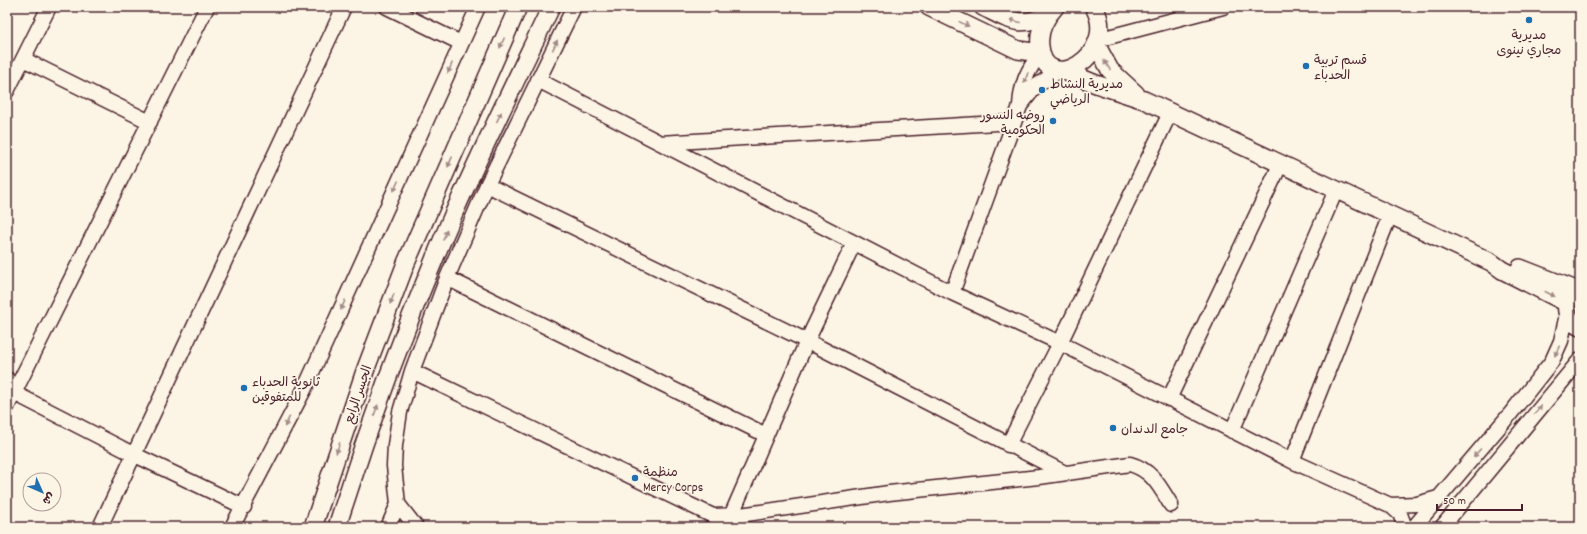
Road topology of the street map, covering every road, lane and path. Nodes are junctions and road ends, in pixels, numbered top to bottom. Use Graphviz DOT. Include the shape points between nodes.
graph roads {
  1 [pos="49,7"];
  2 [pos="207,7"];
  3 [pos="344,7"];
  4 [pos="387,7"];
  5 [pos="478,7"];
  6 [pos="518,7"];
  7 [pos="551,7"];
  8 [pos="574,7"];
  9 [pos="928,7"];
  10 [pos="983,7"];
  11 [pos="1223,7"];
  12 [pos="1052,10"];
  13 [pos="1099,12"];
  14 [pos="1096,42"];
  15 [pos="461,43"];
  16 [pos="1041,53"];
  17 [pos="23,59"];
  18 [pos="1062,70"];
  19 [pos="538,80"];
  20 [pos="7,91"];
  21 [pos="1144,100"];
  22 [pos="1020,106"];
  23 [pos="1170,113"];
  24 [pos="150,122"];
  25 [pos="1014,122"];
  26 [pos="660,143"];
  27 [pos="1281,163"];
  28 [pos="487,185"];
  29 [pos="1336,190"];
  30 [pos="1390,215"];
  31 [pos="854,243"];
  32 [pos="447,278"];
  33 [pos="952,293"];
  34 [pos="1572,299"];
  35 [pos="1580,327"];
  36 [pos="807,341"];
  37 [pos="1060,343"];
  38 [pos="1580,360"];
  39 [pos="412,371"];
  40 [pos="7,379"];
  41 [pos="14,393"];
  42 [pos="1168,399"];
  43 [pos="7,407"];
  44 [pos="1511,413"];
  45 [pos="1526,424"];
  46 [pos="1232,431"];
  47 [pos="766,435"];
  48 [pos="1008,445"];
  49 [pos="133,454"];
  50 [pos="1292,461"];
  51 [pos="1065,473"];
  52 [pos="1438,498"];
  53 [pos="398,504"];
  54 [pos="1171,505"];
  55 [pos="1390,505"];
  56 [pos="244,507"];
  57 [pos="728,523"];
  58 [pos="1447,526"];
  59 [pos="100,527"];
  60 [pos="232,527"];
  61 [pos="313,527"];
  62 [pos="337,527"];
  63 [pos="388,527"];
  64 [pos="416,527"];
  65 [pos="1405,527"];
  66 [pos="1414,527"];
  1 -- 17 [label="street"];
  2 -- 24 [label="street"];
  3 -- 49 [label="street"];
  4 -- 15 [label="street"];
  5 -- 15 [label="street"];
  6 -- 61 [label="main road, الجسر الرابع, one-way" via="406,263 365,371"];
  62 -- 7 [label="main road, الجسر الرابع, one-way" via="371,425 430,272 469,180"];
  19 -- 8 [label="street, one-way"];
  9 -- 16 [label="main road, one-way" via="1018,50"];
  12 -- 10 [label="main road, one-way" via="1034,21 1018,23"];
  11 -- 14 [label="street"];
  12 -- 16 [label="main road" via="1043,24 1040,36"];
  13 -- 14 [label="main road"];
  14 -- 18 [label="main road" via="1083,62 1075,68"];
  21 -- 14 [label="main road, one-way" via="1120,82 1110,70"];
  15 -- 56 [label="street, one-way" via="304,390"];
  16 -- 18 [label="main road" via="1046,62"];
  16 -- 22 [label="street, one-way" via="1025,78"];
  17 -- 20 [label="street"];
  17 -- 24 [label="street"];
  18 -- 21 [label="main road"];
  18 -- 22 [label="street" via="1036,86"];
  19 -- 26 [label="street"];
  19 -- 28 [label="street"];
  21 -- 23 [label="main road"];
  22 -- 25 [label="street"];
  23 -- 27 [label="main road"];
  23 -- 37 [label="street"];
  24 -- 41 [label="street"];
  25 -- 26 [label="street"];
  25 -- 33 [label="street"];
  26 -- 31 [label="street"];
  27 -- 29 [label="main road"];
  27 -- 42 [label="street"];
  28 -- 32 [label="street"];
  28 -- 36 [label="street"];
  29 -- 30 [label="main road"];
  29 -- 46 [label="street"];
  30 -- 34 [label="main road" via="1491,262 1505,262"];
  30 -- 50 [label="street"];
  31 -- 33 [label="street"];
  31 -- 36 [label="street"];
  32 -- 39 [label="street"];
  32 -- 47 [label="street"];
  33 -- 37 [label="street"];
  34 -- 35 [label="main road" via="1573,323"];
  34 -- 44 [label="street, one-way" via="1556,355"];
  36 -- 47 [label="street"];
  36 -- 48 [label="street"];
  37 -- 42 [label="street"];
  37 -- 48 [label="street"];
  45 -- 38 [label="street, one-way"];
  39 -- 53 [label="street" via="403,399 396,438 394,466"];
  39 -- 57 [label="street"];
  40 -- 41 [label="street"];
  41 -- 43 [label="street"];
  41 -- 49 [label="street"];
  42 -- 46 [label="street"];
  44 -- 45 [label="street"];
  44 -- 52 [label="street, one-way"];
  45 -- 58 [label="street"];
  46 -- 50 [label="street"];
  47 -- 57 [label="street"];
  48 -- 51 [label="street"];
  49 -- 56 [label="street"];
  49 -- 59 [label="street"];
  50 -- 55 [label="street"];
  51 -- 54 [label="street" via="1130,464 1140,467 1156,480"];
  51 -- 57 [label="street" via="889,493"];
  52 -- 55 [label="street" via="1417,504"];
  52 -- 66 [label="street"];
  53 -- 63 [label="street"];
  53 -- 64 [label="street"];
  55 -- 65 [label="street" via="1400,514"];
  56 -- 60 [label="street"];
}
